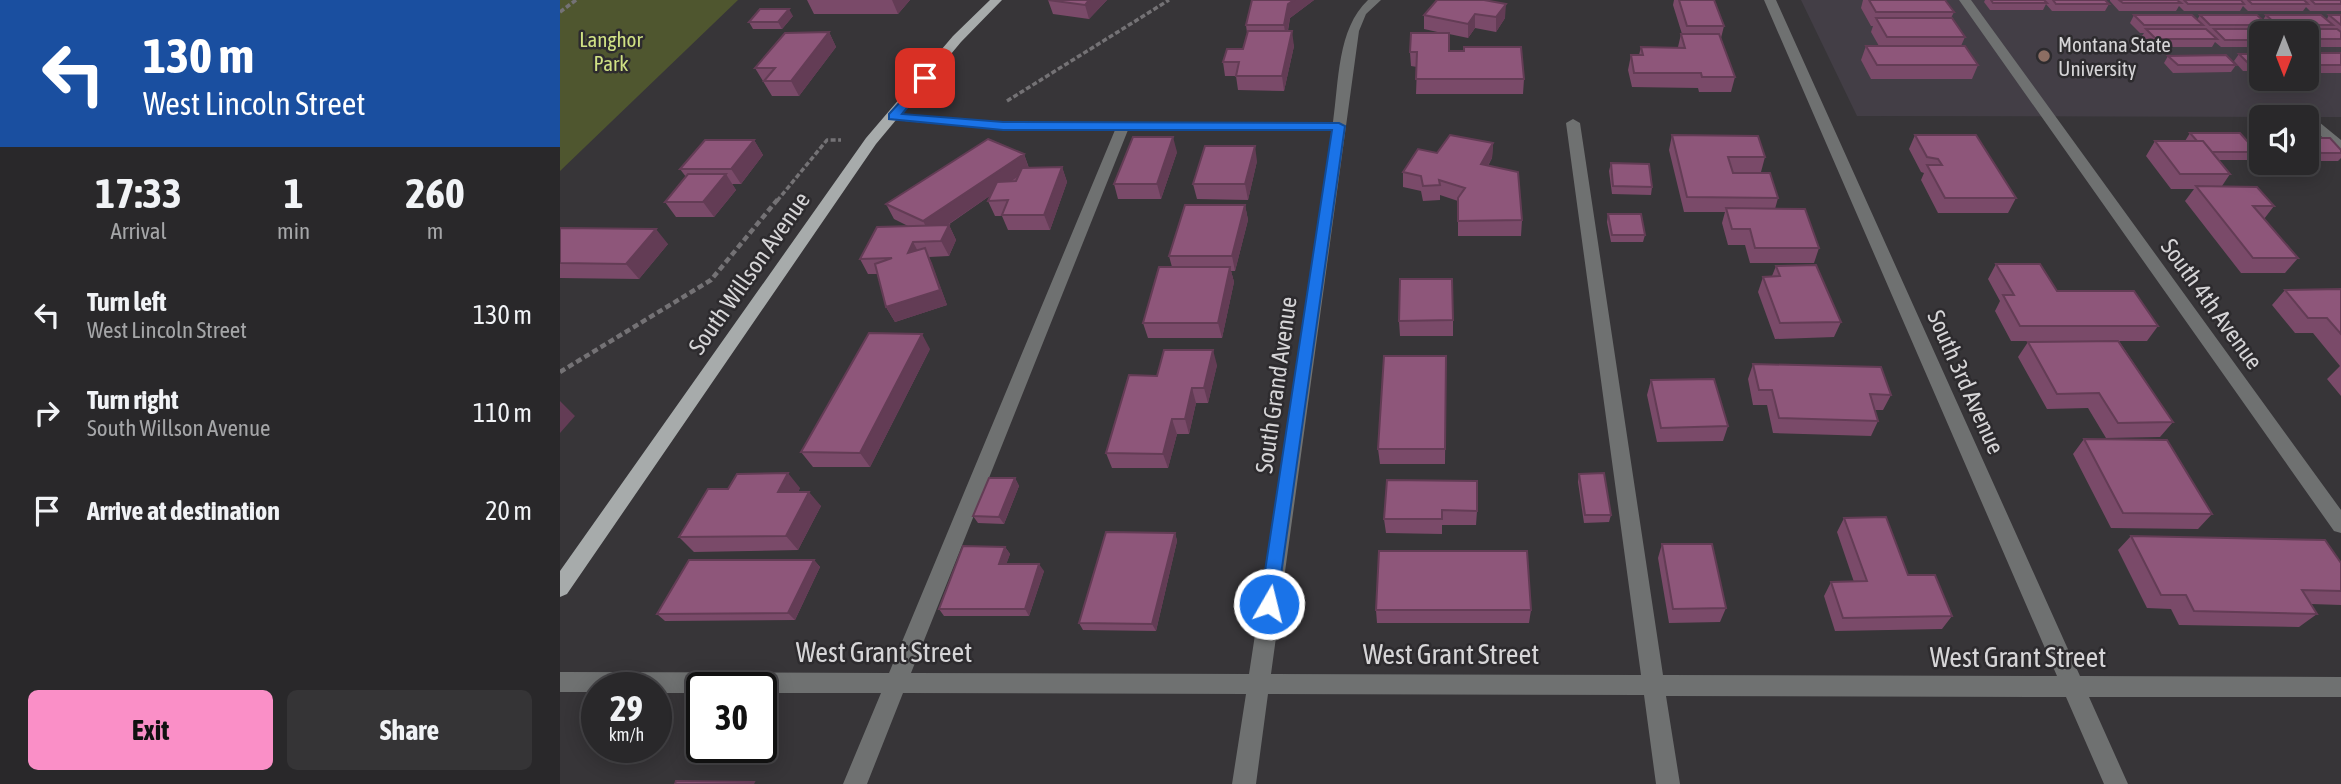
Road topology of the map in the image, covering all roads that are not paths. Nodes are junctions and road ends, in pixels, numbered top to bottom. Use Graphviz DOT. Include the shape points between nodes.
graph roads {
  1 [pos="996,0"];
  2 [pos="1375,0"];
  3 [pos="1770,0"];
  4 [pos="1965,0"];
  5 [pos="893,117"];
  6 [pos="1573,122"];
  7 [pos="1339,126"];
  8 [pos="2319,126"];
  9 [pos="1123,127"];
  10 [pos="2341,148"];
  11 [pos="2341,525"];
  12 [pos="560,588"];
  13 [pos="560,682"];
  14 [pos="896,682"];
  15 [pos="1257,683"];
  16 [pos="1654,685"];
  17 [pos="2074,687"];
  18 [pos="2341,687"];
  19 [pos="855,784"];
  20 [pos="1244,784"];
  21 [pos="1668,784"];
  22 [pos="2116,784"];
  1 -- 5 [label="main road, South Willson Avenue"];
  2 -- 7 [label="street, South Grand Avenue" via="1353,31"];
  3 -- 17 [label="street, South 3rd Avenue"];
  4 -- 11 [label="street, South 4th Avenue"];
  5 -- 9 [label="street" via="1003,126"];
  5 -- 12 [label="main road, South Willson Avenue" via="871,141"];
  6 -- 16 [label="street"];
  7 -- 9 [label="street"];
  7 -- 15 [label="street, South Grand Avenue"];
  8 -- 10 [label="street"];
  9 -- 14 [label="street"];
  13 -- 14 [label="street, West Grant Street"];
  14 -- 15 [label="street, West Grant Street"];
  14 -- 19 [label="street"];
  15 -- 16 [label="street, West Grant Street"];
  15 -- 20 [label="street, South Grand Avenue"];
  16 -- 17 [label="street, West Grant Street"];
  16 -- 21 [label="street"];
  17 -- 18 [label="street, West Grant Street"];
  17 -- 22 [label="street, South 3rd Avenue"];
}
